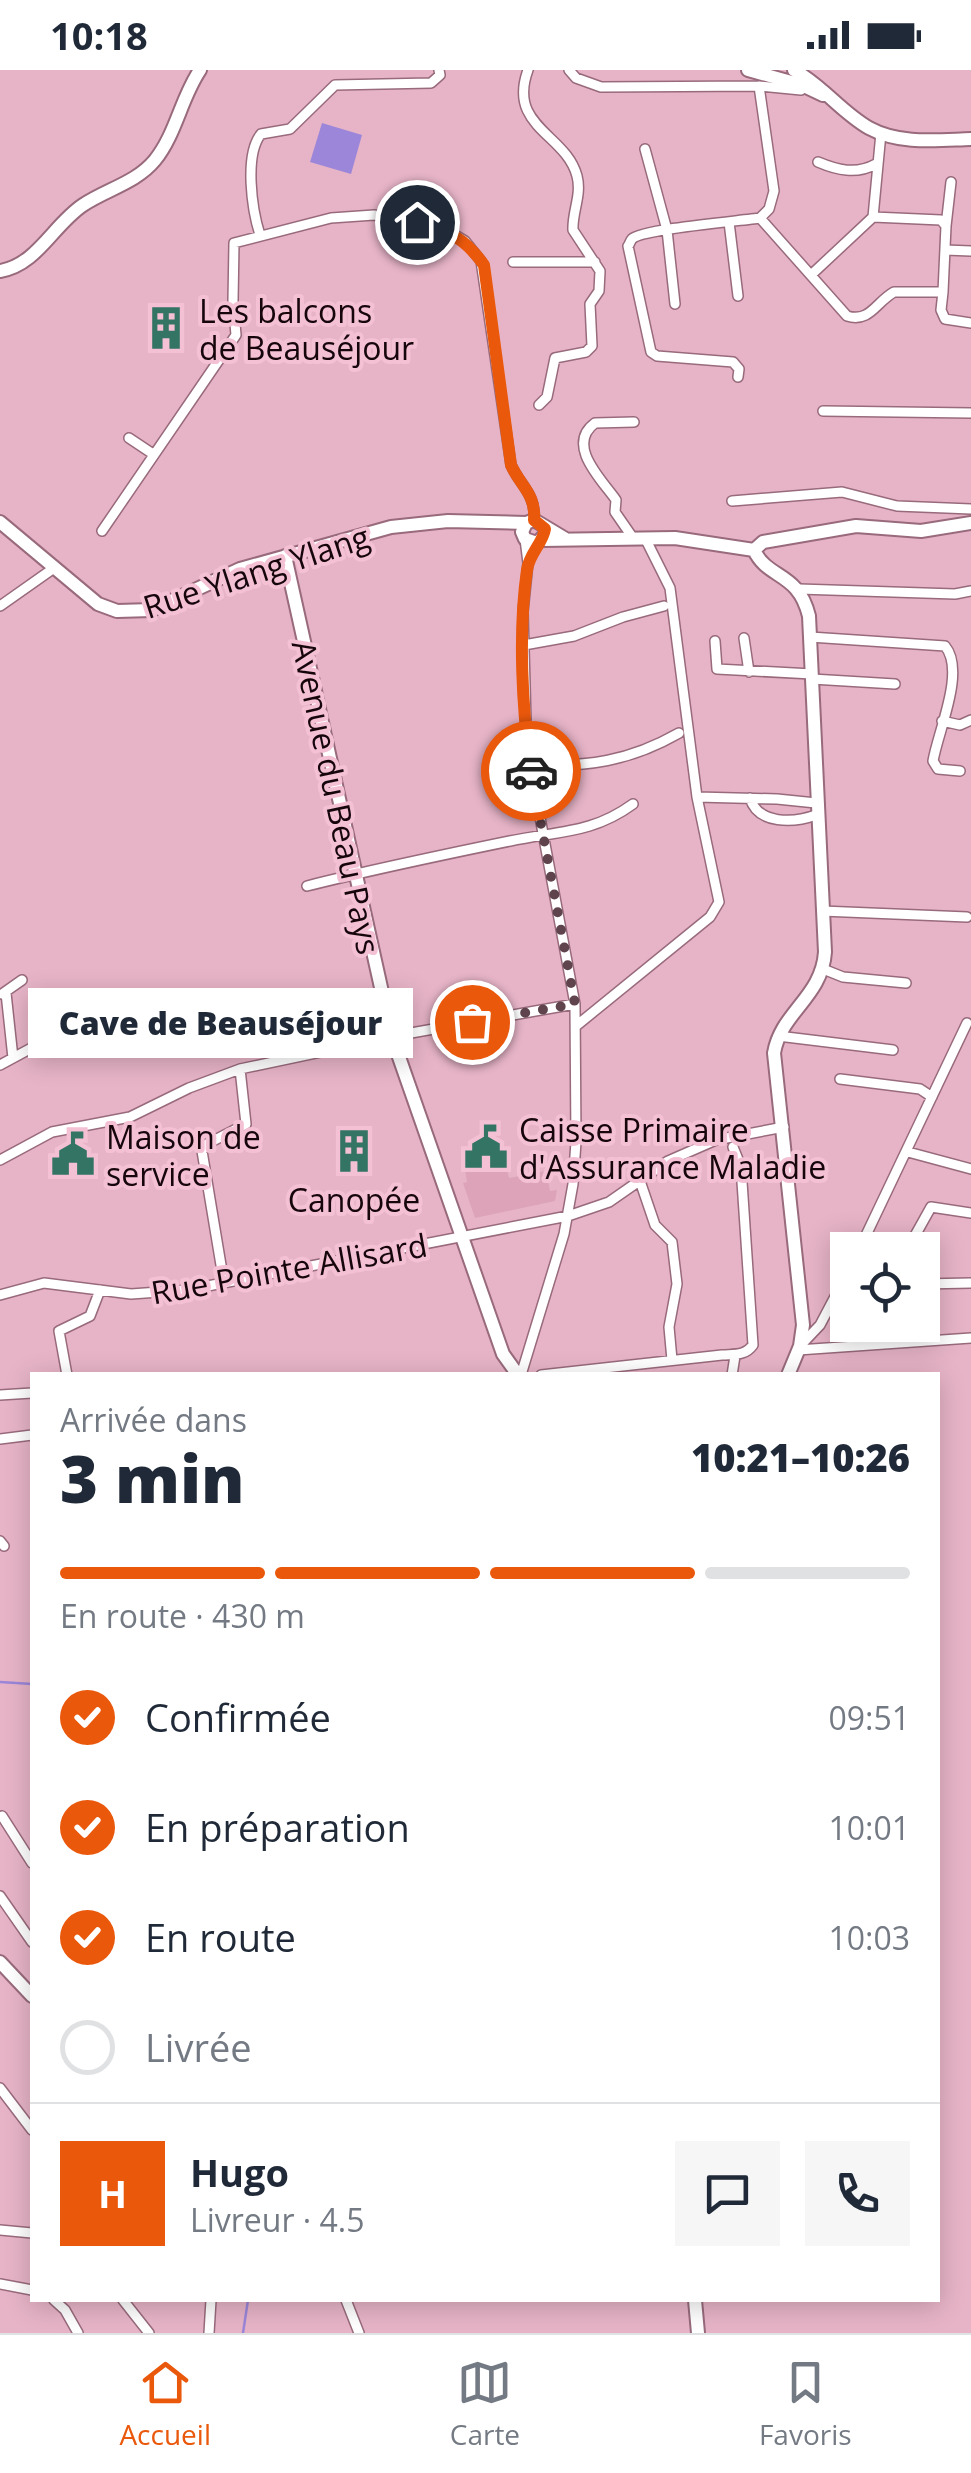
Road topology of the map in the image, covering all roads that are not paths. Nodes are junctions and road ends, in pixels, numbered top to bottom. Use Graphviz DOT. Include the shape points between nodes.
graph roads {
  1 [pos="200,70"];
  2 [pos="439,70"];
  3 [pos="528,70"];
  4 [pos="569,70"];
  5 [pos="748,70"];
  6 [pos="794,70"];
  7 [pos="760,86"];
  8 [pos="819,94"];
  9 [pos="834,100"];
  10 [pos="880,133"];
  11 [pos="971,139"];
  12 [pos="645,149"];
  13 [pos="818,162"];
  14 [pos="876,164"];
  15 [pos="951,182"];
  16 [pos="873,217"];
  17 [pos="760,218"];
  18 [pos="729,222"];
  19 [pos="946,226"];
  20 [pos="667,230"];
  21 [pos="260,235"];
  22 [pos="945,250"];
  23 [pos="971,250"];
  24 [pos="513,262"];
  25 [pos="595,262"];
  26 [pos="0,271"];
  27 [pos="811,275"];
  28 [pos="943,292"];
  29 [pos="738,296"];
  30 [pos="674,304"];
  31 [pos="971,323"];
  32 [pos="738,377"];
  33 [pos="539,405"];
  34 [pos="824,411"];
  35 [pos="971,413"];
  36 [pos="634,422"];
  37 [pos="128,438"];
  38 [pos="153,454"];
  39 [pos="732,501"];
  40 [pos="971,508"];
  41 [pos="0,522"];
  42 [pos="971,523"];
  43 [pos="102,530"];
  44 [pos="533,533"];
  45 [pos="639,538"];
  46 [pos="754,550"];
  47 [pos="285,556"];
  48 [pos="54,568"];
  49 [pos="799,589"];
  50 [pos="971,591"];
  51 [pos="0,606"];
  52 [pos="664,606"];
  53 [pos="810,637"];
  54 [pos="744,638"];
  55 [pos="714,641"];
  56 [pos="524,644"];
  57 [pos="749,672"];
  58 [pos="812,677"];
  59 [pos="895,684"];
  60 [pos="942,720"];
  61 [pos="971,720"];
  62 [pos="679,733"];
  63 [pos="530,764"];
  64 [pos="960,772"];
  65 [pos="698,797"];
  66 [pos="750,798"];
  67 [pos="633,804"];
  68 [pos="816,809"];
  69 [pos="542,835"];
  70 [pos="354,874"];
  71 [pos="307,886"];
  72 [pos="822,911"];
  73 [pos="967,918"];
  74 [pos="823,969"];
  75 [pos="22,980"];
  76 [pos="906,983"];
  77 [pos="3,994"];
  78 [pos="575,1004"];
  79 [pos="968,1023"];
  80 [pos="576,1026"];
  81 [pos="778,1036"];
  82 [pos="392,1038"];
  83 [pos="87,1041"];
  84 [pos="893,1050"];
  85 [pos="13,1058"];
  86 [pos="0,1065"];
  87 [pos="240,1069"];
  88 [pos="840,1079"];
  89 [pos="932,1098"];
  90 [pos="784,1127"];
  91 [pos="733,1147"];
  92 [pos="908,1152"];
  93 [pos="0,1160"];
  94 [pos="971,1169"];
  95 [pos="640,1181"];
  96 [pos="971,1213"];
  97 [pos="568,1216"];
  98 [pos="867,1232"];
  99 [pos="917,1232"];
  100 [pos="460,1237"];
  101 [pos="971,1282"];
  102 [pos="224,1283"];
  103 [pos="940,1283"];
  104 [pos="100,1290"];
  105 [pos="0,1295"];
  106 [pos="830,1309"];
  107 [pos="971,1338"];
  108 [pos="799,1348"];
  109 [pos="735,1356"];
  110 [pos="672,1360"];
  111 [pos="637,1364"];
  112 [pos="66,1372"];
  113 [pos="517,1372"];
  114 [pos="520,1372"];
  115 [pos="567,1372"];
  116 [pos="631,1372"];
  117 [pos="732,1372"];
  118 [pos="789,1372"];
  119 [pos="30,1393"];
  120 [pos="0,1395"];
  121 [pos="30,1435"];
  122 [pos="0,1438"];
  123 [pos="2,1816"];
  124 [pos="30,1860"];
  125 [pos="0,1896"];
  126 [pos="30,1939"];
  127 [pos="0,1962"];
  128 [pos="30,1994"];
  129 [pos="0,2088"];
  130 [pos="30,2127"];
  131 [pos="0,2230"];
  132 [pos="30,2232"];
  133 [pos="0,2284"];
  134 [pos="30,2290"];
  135 [pos="56,2302"];
  136 [pos="125,2302"];
  137 [pos="208,2302"];
  138 [pos="347,2302"];
  139 [pos="694,2302"];
  140 [pos="78,2333"];
  141 [pos="149,2333"];
  142 [pos="209,2333"];
  143 [pos="359,2333"];
  144 [pos="698,2333"];
  1 -- 26 [label="street" via="164,148 146,170 86,202 21,266"];
  2 -- 21 [label="street" via="432,83 334,85 290,129 261,134 253,144 252,212"];
  3 -- 25 [label="street" via="526,104 534,124 575,170 573,230"];
  4 -- 7 [label="street" via="601,86"];
  5 -- 8 [label="street"];
  6 -- 9 [label="street"];
  7 -- 8 [label="street"];
  7 -- 17 [label="street" via="774,191"];
  8 -- 9 [label="street"];
  9 -- 10 [label="street"];
  10 -- 11 [label="street"];
  10 -- 14 [label="street"];
  12 -- 20 [label="street"];
  13 -- 14 [label="street" via="835,170"];
  14 -- 16 [label="street"];
  15 -- 19 [label="street"];
  16 -- 19 [label="street" via="934,218"];
  16 -- 27 [label="street"];
  17 -- 18 [label="street"];
  17 -- 27 [label="street"];
  18 -- 20 [label="street"];
  18 -- 29 [label="street"];
  19 -- 22 [label="street"];
  20 -- 30 [label="street"];
  20 -- 32 [label="street" via="634,236 628,246 648,345 657,356 733,362"];
  21 -- 38 [label="street" via="234,243 236,335"];
  21 -- 44 [label="street" via="374,214 465,241 484,265 511,465 534,501"];
  22 -- 23 [label="street"];
  22 -- 28 [label="street"];
  24 -- 25 [label="street"];
  25 -- 33 [label="street" via="600,285 590,304 592,346 555,358"];
  27 -- 28 [label="street" via="852,318 868,315 894,292"];
  28 -- 31 [label="street" via="945,320"];
  34 -- 35 [label="street"];
  36 -- 45 [label="street" via="595,423 586,436 586,462"];
  37 -- 38 [label="street"];
  38 -- 43 [label="street"];
  39 -- 40 [label="street" via="842,492 896,506"];
  41 -- 48 [label="street, Rue Ylang Ylang"];
  42 -- 46 [label="street" via="935,530 845,528 763,542"];
  44 -- 45 [label="street"];
  44 -- 47 [label="street, Rue Ylang Ylang" via="483,522 434,522 391,526"];
  44 -- 56 [label="street"];
  45 -- 46 [label="street"];
  45 -- 65 [label="street" via="670,588"];
  46 -- 49 [label="street"];
  47 -- 48 [label="street, Rue Ylang Ylang" via="136,612 98,604"];
  47 -- 70 [label="street, Avenue du Beau Pays"];
  48 -- 51 [label="street"];
  49 -- 50 [label="street"];
  49 -- 53 [label="street"];
  52 -- 56 [label="street" via="574,636"];
  53 -- 58 [label="street"];
  53 -- 60 [label="street" via="945,646 954,672"];
  54 -- 57 [label="street"];
  55 -- 57 [label="street" via="716,667"];
  56 -- 63 [label="street"];
  57 -- 58 [label="street"];
  58 -- 59 [label="street"];
  58 -- 68 [label="street"];
  60 -- 61 [label="street"];
  60 -- 64 [label="street" via="934,766"];
  62 -- 63 [label="street" via="606,763"];
  63 -- 69 [label="street"];
  65 -- 66 [label="street"];
  65 -- 80 [label="street" via="716,910"];
  66 -- 68 [label="street"];
  66 -- 68 [label="street" via="760,815 795,821"];
  67 -- 69 [label="street" via="603,824"];
  68 -- 72 [label="street"];
  69 -- 70 [label="street"];
  69 -- 78 [label="street"];
  70 -- 71 [label="street"];
  70 -- 82 [label="street, Avenue du Beau Pays"];
  72 -- 73 [label="street"];
  72 -- 74 [label="street"];
  74 -- 76 [label="street"];
  74 -- 81 [label="street"];
  75 -- 77 [label="street"];
  77 -- 85 [label="street"];
  78 -- 80 [label="street"];
  78 -- 82 [label="street"];
  79 -- 89 [label="street"];
  80 -- 97 [label="street"];
  81 -- 84 [label="street"];
  81 -- 90 [label="street" via="773,1063"];
  82 -- 87 [label="street"];
  82 -- 100 [label="street, Avenue du Beau Pays"];
  83 -- 85 [label="street" via="37,1045"];
  85 -- 86 [label="street"];
  87 -- 93 [label="street" via="123,1120 52,1132"];
  87 -- 102 [label="street" via="244,1127 203,1148"];
  88 -- 89 [label="street" via="920,1088"];
  89 -- 92 [label="street"];
  90 -- 95 [label="street, Rue Pointe Allisard" via="716,1140"];
  90 -- 108 [label="street"];
  91 -- 109 [label="street" via="742,1168 753,1344"];
  92 -- 94 [label="street"];
  92 -- 98 [label="street"];
  95 -- 97 [label="street, Rue Pointe Allisard"];
  95 -- 110 [label="street" via="655,1225 672,1242"];
  96 -- 99 [label="street" via="931,1207"];
  97 -- 100 [label="street, Rue Pointe Allisard"];
  97 -- 114 [label="street"];
  100 -- 102 [label="street, Rue Pointe Allisard"];
  100 -- 113 [label="street, Avenue du Beau Pays" via="503,1354"];
  101 -- 103 [label="street"];
  102 -- 104 [label="street, Rue Pointe Allisard" via="145,1295"];
  104 -- 105 [label="street, Rue Pointe Allisard" via="44,1283"];
  104 -- 112 [label="street" via="90,1316 59,1331"];
  106 -- 108 [label="street"];
  107 -- 108 [label="street"];
  108 -- 118 [label="street"];
  109 -- 110 [label="street"];
  109 -- 117 [label="street"];
  110 -- 111 [label="street"];
  111 -- 115 [label="street"];
  111 -- 116 [label="street"];
  119 -- 120 [label="street"];
  121 -- 122 [label="street"];
  123 -- 124 [label="street"];
  125 -- 126 [label="street"];
  127 -- 128 [label="street"];
  129 -- 130 [label="street"];
  131 -- 132 [label="street"];
  133 -- 134 [label="street"];
  135 -- 140 [label="street"];
  136 -- 141 [label="street"];
  137 -- 142 [label="street"];
  138 -- 143 [label="street"];
  139 -- 144 [label="street"];
}
